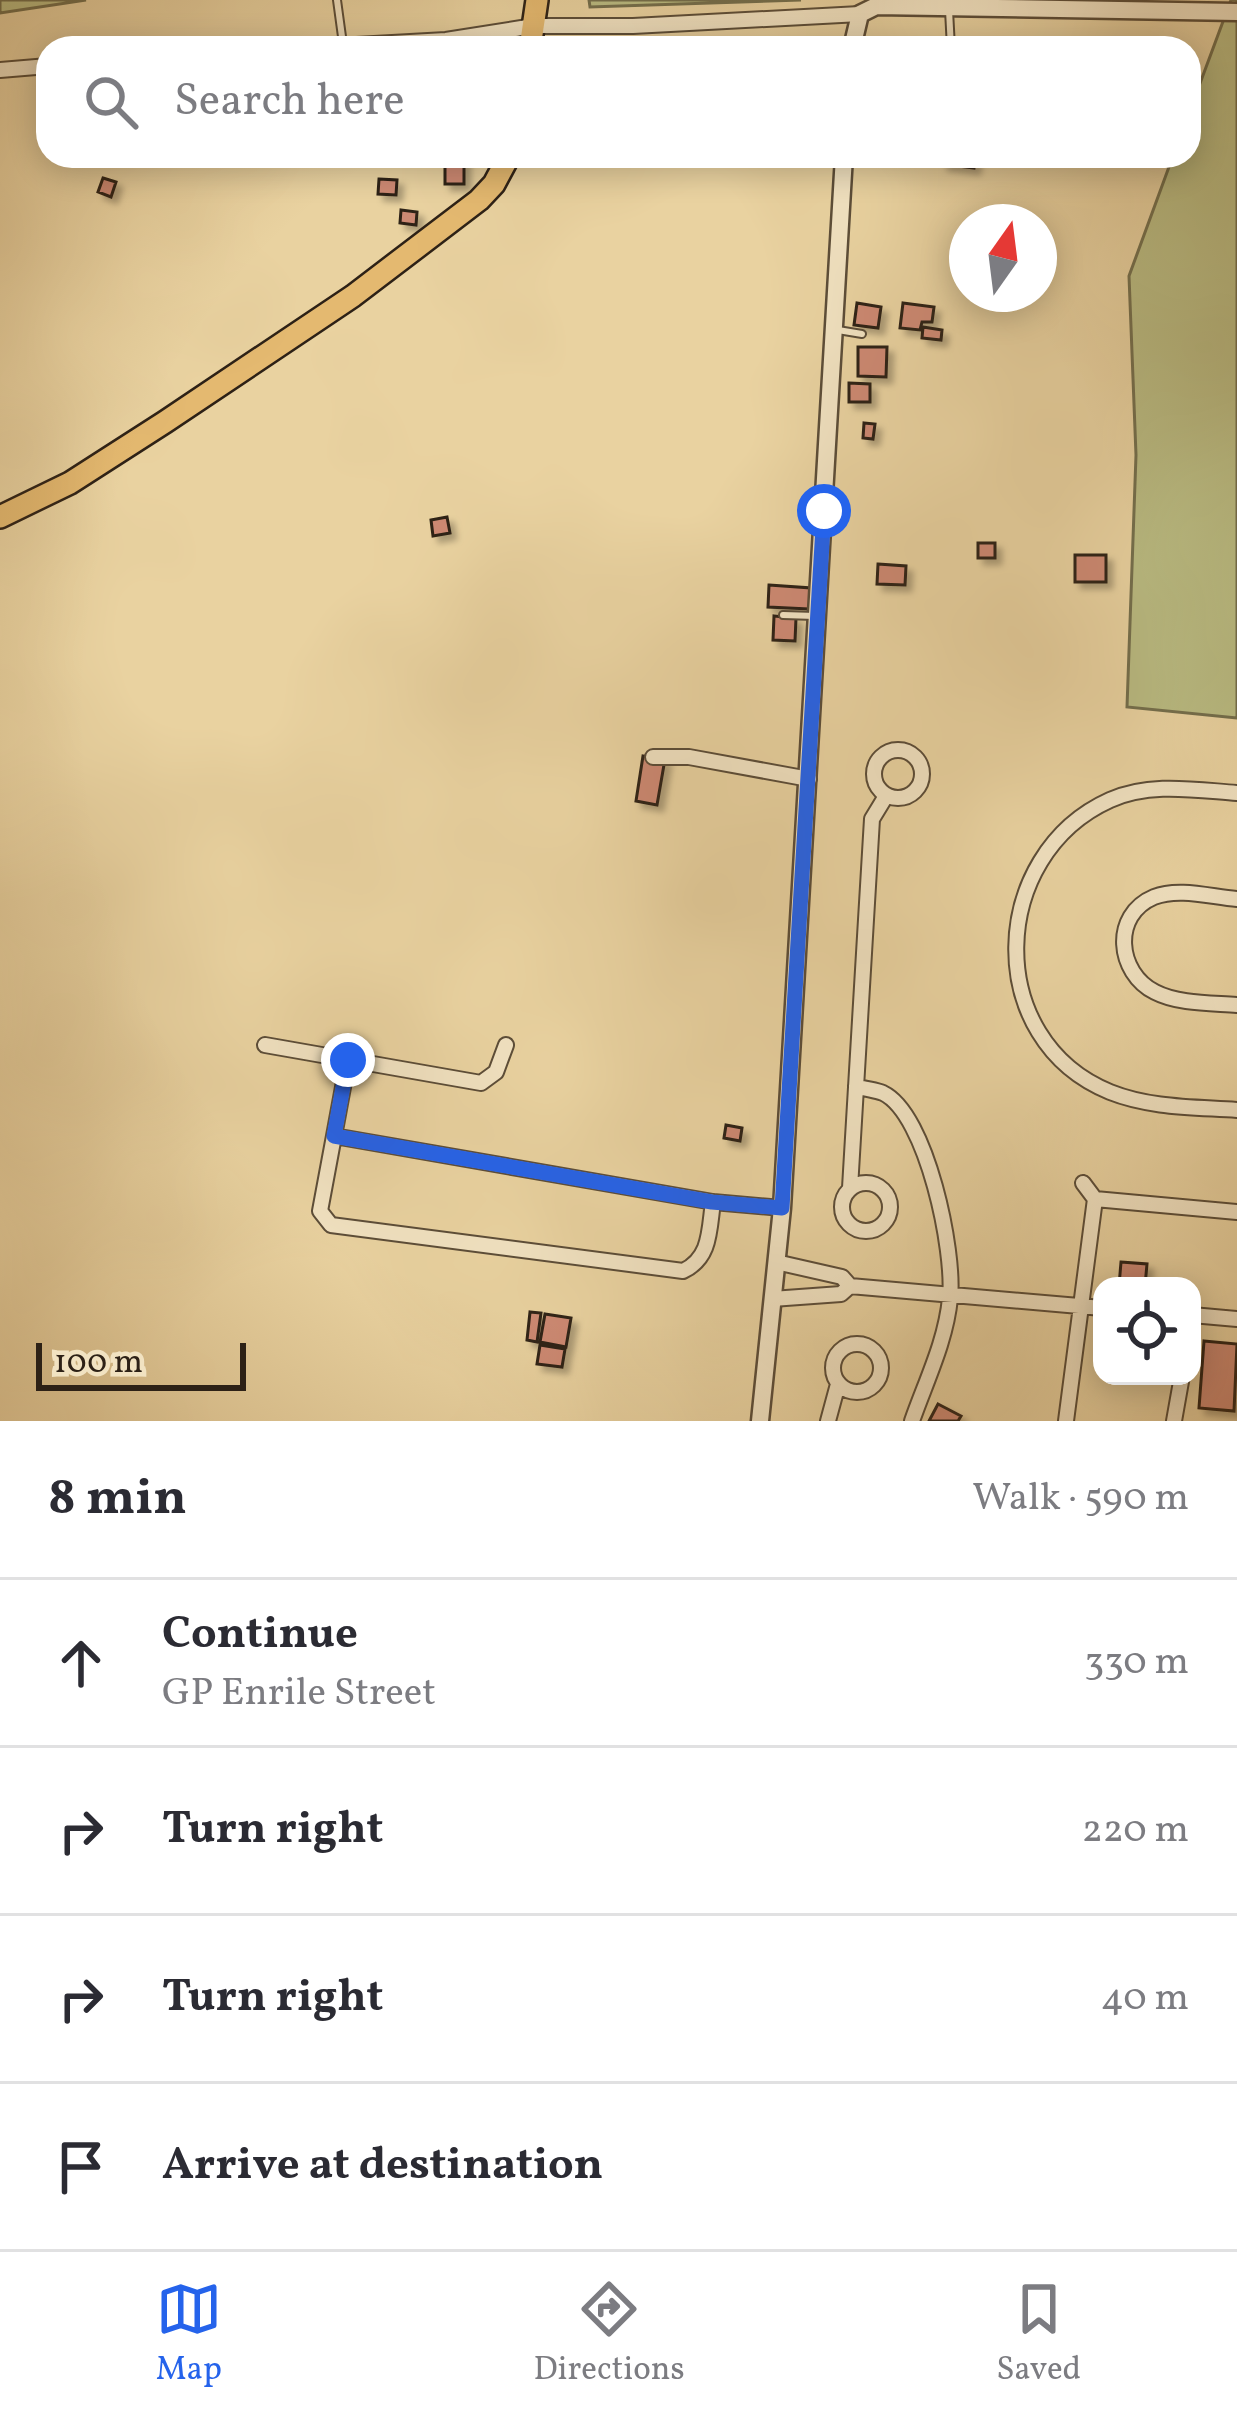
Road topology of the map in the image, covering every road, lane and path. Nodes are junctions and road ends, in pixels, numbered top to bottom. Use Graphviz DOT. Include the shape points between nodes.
graph roads {
  1 [pos="337,0"];
  2 [pos="537,0"];
  3 [pos="1147,5"];
  4 [pos="949,7"];
  5 [pos="1237,12"];
  6 [pos="860,14"];
  7 [pos="342,36"];
  8 [pos="532,36"];
  9 [pos="541,36"];
  10 [pos="855,36"];
  11 [pos="950,36"];
  12 [pos="36,67"];
  13 [pos="0,70"];
  14 [pos="503,168"];
  15 [pos="843,168"];
  16 [pos="834,330"];
  17 [pos="862,334"];
  18 [pos="0,517"];
  19 [pos="783,615"];
  20 [pos="819,616"];
  21 [pos="653,757"];
  22 [pos="808,779"];
  23 [pos="1237,793"];
  24 [pos="886,796"];
  25 [pos="1237,899"];
  26 [pos="1237,1005"];
  27 [pos="265,1045"];
  28 [pos="506,1045"];
  29 [pos="348,1060"];
  30 [pos="856,1087"];
  31 [pos="1237,1110"];
  32 [pos="334,1136"];
  33 [pos="1083,1183"];
  34 [pos="850,1188"];
  35 [pos="1095,1198"];
  36 [pos="712,1202"];
  37 [pos="782,1208"];
  38 [pos="1237,1213"];
  39 [pos="776,1262"];
  40 [pos="850,1286"];
  41 [pos="951,1294"];
  42 [pos="772,1299"];
  43 [pos="1083,1306"];
  44 [pos="1093,1307"];
  45 [pos="1201,1318"];
  46 [pos="1237,1319"];
  47 [pos="838,1384"];
  48 [pos="1180,1385"];
  49 [pos="760,1421"];
  50 [pos="828,1421"];
  51 [pos="912,1421"];
  52 [pos="1066,1421"];
  53 [pos="1174,1421"];
  1 -- 7 [label="lane"];
  2 -- 8 [label="main road"];
  3 -- 4 [label="street"];
  3 -- 5 [label="street"];
  4 -- 6 [label="street" via="875,6"];
  4 -- 11 [label="lane"];
  6 -- 9 [label="street"];
  6 -- 10 [label="street"];
  12 -- 13 [label="street"];
  14 -- 18 [label="main road" via="479,200 395,266 88,471"];
  15 -- 16 [label="street"];
  16 -- 17 [label="lane"];
  16 -- 20 [label="street"];
  19 -- 20 [label="lane"];
  20 -- 22 [label="street"];
  21 -- 22 [label="street"];
  22 -- 37 [label="street"];
  23 -- 31 [label="street" via="1159,788 1111,800 1070,825 1024,891 1014,941 1018,984 1038,1030 1069,1066 1107,1091 1152,1104"];
  24 -- 30 [label="street" via="872,819"];
  25 -- 26 [label="street" via="1173,892 1151,898 1127,923 1123,943 1139,983 1160,995"];
  27 -- 29 [label="street"];
  28 -- 29 [label="street" via="496,1072 481,1083"];
  29 -- 32 [label="street"];
  30 -- 34 [label="street"];
  30 -- 41 [label="street" via="886,1094 925,1155 945,1218"];
  32 -- 36 [label="street"];
  32 -- 36 [label="street" via="320,1210 332,1225 683,1270 698,1264 706,1248"];
  33 -- 35 [label="street"];
  35 -- 38 [label="street"];
  35 -- 43 [label="street"];
  36 -- 37 [label="street"];
  37 -- 39 [label="street"];
  39 -- 40 [label="street" via="842,1277"];
  39 -- 42 [label="street"];
  40 -- 41 [label="street"];
  40 -- 42 [label="street" via="841,1294"];
  41 -- 43 [label="street"];
  41 -- 51 [label="street"];
  42 -- 49 [label="street"];
  43 -- 44 [label="street"];
  43 -- 52 [label="street"];
  45 -- 46 [label="street"];
  47 -- 50 [label="street"];
  48 -- 53 [label="street"];
}
